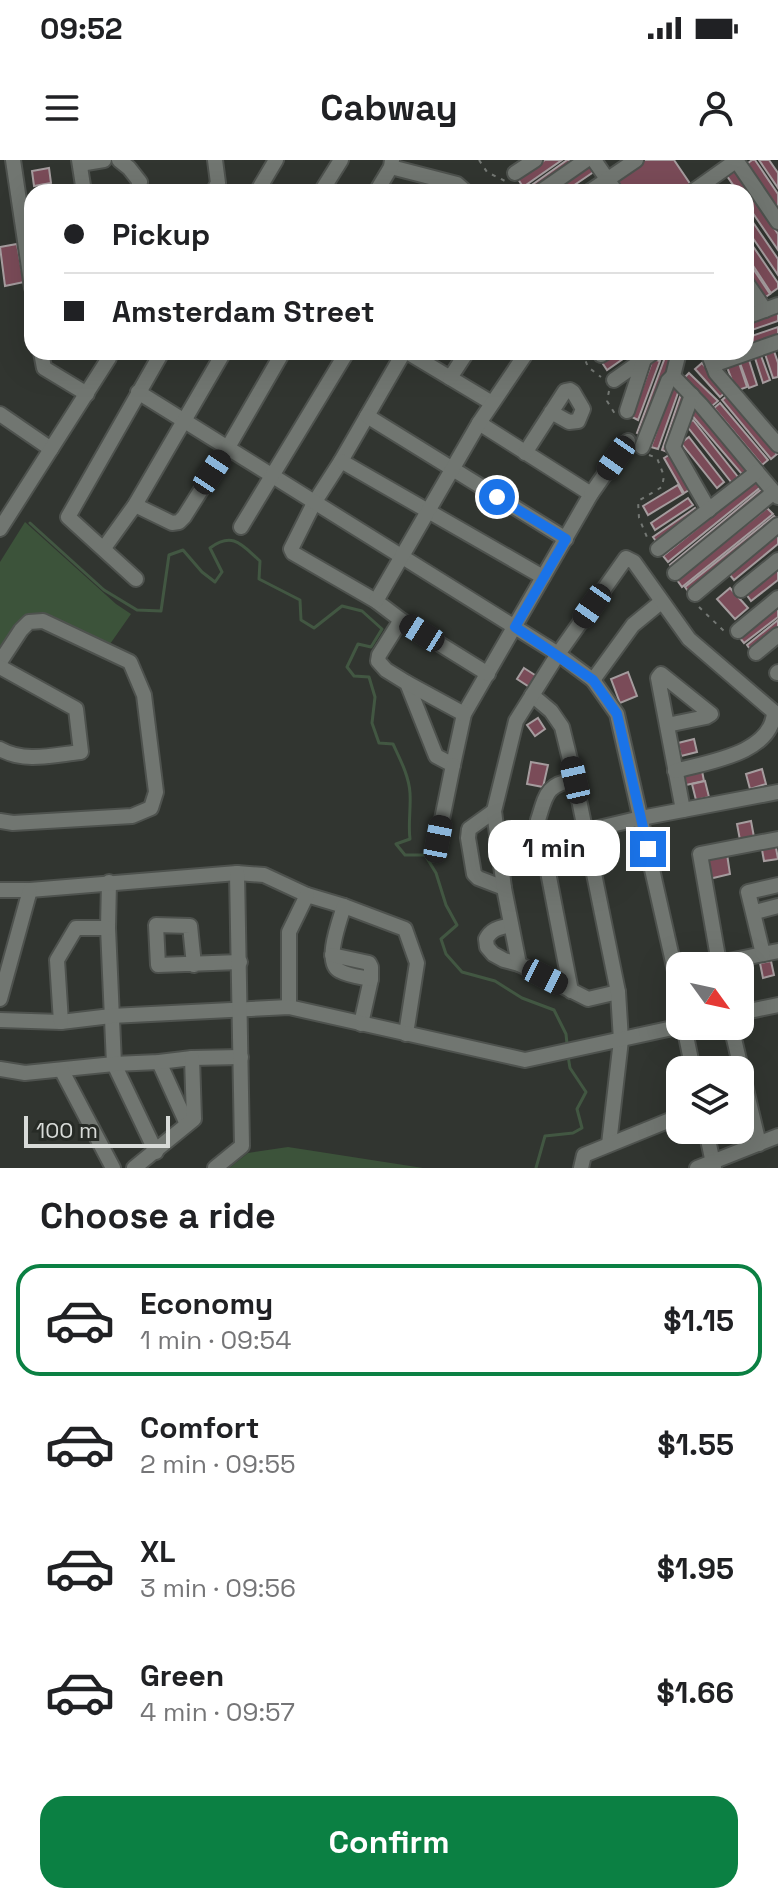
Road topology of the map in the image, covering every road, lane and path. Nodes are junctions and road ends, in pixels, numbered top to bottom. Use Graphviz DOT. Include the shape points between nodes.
graph roads {
  1 [pos="13,160"];
  2 [pos="104,160"];
  3 [pos="119,160"];
  4 [pos="215,160"];
  5 [pos="276,160"];
  6 [pos="341,160"];
  7 [pos="479,160"];
  8 [pos="535,160"];
  9 [pos="586,160"];
  10 [pos="594,160"];
  11 [pos="636,160"];
  12 [pos="736,160"];
  13 [pos="79,162"];
  14 [pos="391,163"];
  15 [pos="514,179"];
  16 [pos="83,184"];
  17 [pos="139,184"];
  18 [pos="217,184"];
  19 [pos="262,184"];
  20 [pos="326,184"];
  21 [pos="380,184"];
  22 [pos="457,184"];
  23 [pos="552,184"];
  24 [pos="611,184"];
  25 [pos="614,184"];
  26 [pos="703,184"];
  27 [pos="752,184"];
  28 [pos="754,187"];
  29 [pos="778,222"];
  30 [pos="24,234"];
  31 [pos="754,290"];
  32 [pos="771,307"];
  33 [pos="778,342"];
  34 [pos="754,348"];
  35 [pos="42,360"];
  36 [pos="108,360"];
  37 [pos="157,360"];
  38 [pos="219,360"];
  39 [pos="278,360"];
  40 [pos="342,360"];
  41 [pos="401,360"];
  42 [pos="420,360"];
  43 [pos="462,360"];
  44 [pos="522,360"];
  45 [pos="585,360"];
  46 [pos="643,360"];
  47 [pos="647,360"];
  48 [pos="677,360"];
  49 [pos="710,360"];
  50 [pos="673,376"];
  51 [pos="450,378"];
  52 [pos="609,382"];
  53 [pos="138,392"];
  54 [pos="87,394"];
  55 [pos="692,395"];
  56 [pos="492,403"];
  57 [pos="551,412"];
  58 [pos="0,414"];
  59 [pos="367,416"];
  60 [pos="623,416"];
  61 [pos="184,421"];
  62 [pos="479,423"];
  63 [pos="778,445"];
  64 [pos="639,447"];
  65 [pos="51,449"];
  66 [pos="227,449"];
  67 [pos="525,453"];
  68 [pos="341,461"];
  69 [pos="452,469"];
  70 [pos="757,472"];
  71 [pos="272,477"];
  72 [pos="591,494"];
  73 [pos="776,494"];
  74 [pos="314,503"];
  75 [pos="135,505"];
  76 [pos="709,510"];
  77 [pos="428,512"];
  78 [pos="778,525"];
  79 [pos="241,527"];
  80 [pos="0,529"];
  81 [pos="566,539"];
  82 [pos="104,548"];
  83 [pos="656,548"];
  84 [pos="402,556"];
  85 [pos="778,560"];
  86 [pos="675,573"];
  87 [pos="543,577"];
  88 [pos="136,579"];
  89 [pos="741,590"];
  90 [pos="694,596"];
  91 [pos="778,598"];
  92 [pos="376,601"];
  93 [pos="661,602"];
  94 [pos="401,620"];
  95 [pos="515,627"];
  96 [pos="734,633"];
  97 [pos="778,635"];
  98 [pos="756,653"];
  99 [pos="558,654"];
  100 [pos="0,665"];
  101 [pos="488,674"];
  102 [pos="593,680"];
  103 [pos="407,683"];
  104 [pos="532,695"];
  105 [pos="464,714"];
  106 [pos="776,714"];
  107 [pos="667,725"];
  108 [pos="0,749"];
  109 [pos="453,765"];
  110 [pos="675,771"];
  111 [pos="575,780"];
  112 [pos="778,792"];
  113 [pos="683,810"];
  114 [pos="494,811"];
  115 [pos="641,818"];
  116 [pos="0,821"];
  117 [pos="586,831"];
  118 [pos="438,839"];
  119 [pos="778,839"];
  120 [pos="237,873"];
  121 [pos="109,882"];
  122 [pos="778,885"];
  123 [pos="504,888"];
  124 [pos="0,890"];
  125 [pos="30,890"];
  126 [pos="307,895"];
  127 [pos="344,906"];
  128 [pos="778,906"];
  129 [pos="755,912"];
  130 [pos="511,925"];
  131 [pos="108,928"];
  132 [pos="674,952"];
  133 [pos="717,952"];
  134 [pos="771,953"];
  135 [pos="240,962"];
  136 [pos="519,964"];
  137 [pos="194,965"];
  138 [pos="571,991"];
  139 [pos="618,992"];
  140 [pos="0,999"];
  141 [pos="778,1005"];
  142 [pos="289,1007"];
  143 [pos="240,1010"];
  144 [pos="754,1010"];
  145 [pos="111,1016"];
  146 [pos="0,1020"];
  147 [pos="61,1022"];
  148 [pos="361,1024"];
  149 [pos="666,1030"];
  150 [pos="406,1034"];
  151 [pos="621,1040"];
  152 [pos="734,1040"];
  153 [pos="241,1057"];
  154 [pos="192,1058"];
  155 [pos="159,1062"];
  156 [pos="114,1064"];
  157 [pos="0,1069"];
  158 [pos="62,1071"];
  159 [pos="666,1122"];
  160 [pos="187,1124"];
  161 [pos="778,1136"];
  162 [pos="609,1144"];
  163 [pos="709,1144"];
  164 [pos="759,1144"];
  165 [pos="156,1152"];
  166 [pos="714,1165"];
  167 [pos="113,1168"];
  168 [pos="134,1168"];
  169 [pos="215,1168"];
  170 [pos="581,1168"];
  171 [pos="697,1168"];
  1 -- 30 [label="street"];
  2 -- 13 [label="street"];
  3 -- 17 [label="street"];
  4 -- 18 [label="street"];
  5 -- 19 [label="street"];
  6 -- 20 [label="street"];
  7 -- 15 [label="path" via="487,172"];
  8 -- 15 [label="street"];
  9 -- 23 [label="street"];
  10 -- 24 [label="street"];
  11 -- 25 [label="street"];
  12 -- 26 [label="street"];
  12 -- 27 [label="street"];
  13 -- 16 [label="street"];
  14 -- 21 [label="street"];
  14 -- 22 [label="street"];
  28 -- 29 [label="street"];
  31 -- 32 [label="street"];
  33 -- 34 [label="street"];
  35 -- 54 [label="street" via="44,368"];
  36 -- 54 [label="street"];
  37 -- 53 [label="street"];
  38 -- 61 [label="street"];
  39 -- 66 [label="street"];
  40 -- 71 [label="street"];
  41 -- 59 [label="street"];
  42 -- 51 [label="street"];
  43 -- 51 [label="street"];
  44 -- 56 [label="street"];
  45 -- 52 [label="path"];
  46 -- 52 [label="street"];
  47 -- 60 [label="street"];
  48 -- 50 [label="street"];
  49 -- 63 [label="street"];
  50 -- 55 [label="street"];
  50 -- 64 [label="street"];
  51 -- 56 [label="street"];
  52 -- 60 [label="path" via="607,401"];
  53 -- 61 [label="street"];
  53 -- 82 [label="street" via="68,517"];
  54 -- 65 [label="street"];
  55 -- 70 [label="street"];
  55 -- 76 [label="street" via="673,447"];
  56 -- 62 [label="street"];
  57 -- 67 [label="street"];
  58 -- 65 [label="street"];
  59 -- 68 [label="street"];
  59 -- 69 [label="street"];
  61 -- 66 [label="street"];
  61 -- 75 [label="street"];
  62 -- 67 [label="street"];
  62 -- 69 [label="street"];
  64 -- 72 [label="street"];
  64 -- 83 [label="path" via="657,458 664,476 662,487 638,501 639,518"];
  65 -- 80 [label="street"];
  66 -- 71 [label="street"];
  66 -- 75 [label="street" via="179,522"];
  67 -- 72 [label="street"];
  68 -- 74 [label="street"];
  68 -- 77 [label="street"];
  69 -- 77 [label="street"];
  69 -- 81 [label="street"];
  70 -- 73 [label="street"];
  70 -- 76 [label="street"];
  71 -- 74 [label="street"];
  71 -- 79 [label="street"];
  72 -- 81 [label="street"];
  73 -- 86 [label="street"];
  74 -- 84 [label="street"];
  74 -- 92 [label="street" via="294,540 293,553"];
  75 -- 82 [label="street"];
  76 -- 83 [label="street"];
  77 -- 84 [label="street"];
  77 -- 87 [label="street"];
  78 -- 90 [label="street"];
  81 -- 87 [label="street"];
  82 -- 88 [label="street"];
  84 -- 92 [label="street"];
  84 -- 95 [label="street"];
  85 -- 89 [label="street"];
  87 -- 95 [label="street"];
  90 -- 96 [label="path"];
  91 -- 96 [label="street"];
  92 -- 94 [label="street"];
  93 -- 99 [label="street" via="626,558"];
  93 -- 102 [label="street" via="633,625"];
  93 -- 106 [label="street" via="689,639"];
  94 -- 101 [label="street"];
  94 -- 103 [label="street" via="378,661"];
  95 -- 99 [label="street"];
  95 -- 101 [label="street"];
  97 -- 98 [label="street"];
  99 -- 102 [label="street"];
  99 -- 104 [label="street"];
  100 -- 108 [label="street" via="76,709 81,752 16,757"];
  100 -- 116 [label="street" via="21,630 29,622 43,621 130,662 144,695 156,792 151,808 132,816"];
  101 -- 105 [label="street"];
  102 -- 115 [label="street" via="617,714"];
  103 -- 105 [label="street"];
  103 -- 109 [label="street" via="436,756"];
  104 -- 111 [label="street" via="562,727"];
  104 -- 114 [label="street" via="516,721"];
  105 -- 109 [label="street"];
  106 -- 110 [label="street" via="758,743"];
  107 -- 110 [label="street"];
  109 -- 118 [label="street"];
  110 -- 113 [label="street"];
  111 -- 117 [label="street"];
  111 -- 138 [label="street" via="553,786 538,820"];
  112 -- 113 [label="street"];
  113 -- 115 [label="street"];
  114 -- 123 [label="street"];
  114 -- 123 [label="street" via="469,829 468,838 474,874"];
  115 -- 117 [label="street"];
  115 -- 132 [label="street"];
  117 -- 139 [label="street"];
  119 -- 133 [label="street" via="700,854"];
  120 -- 121 [label="street"];
  120 -- 126 [label="street" via="264,875"];
  120 -- 135 [label="street"];
  121 -- 125 [label="street"];
  121 -- 131 [label="street"];
  122 -- 129 [label="street" via="748,892"];
  123 -- 130 [label="street"];
  124 -- 125 [label="street"];
  125 -- 140 [label="street"];
  126 -- 127 [label="street"];
  126 -- 142 [label="street" via="289,932"];
  127 -- 148 [label="street" via="332,955 371,967"];
  127 -- 150 [label="street" via="405,929 417,963"];
  128 -- 129 [label="street"];
  129 -- 134 [label="street"];
  130 -- 136 [label="street"];
  130 -- 136 [label="street" via="489,933 487,947"];
  131 -- 145 [label="street"];
  131 -- 147 [label="street" via="76,928 57,960"];
  135 -- 137 [label="street"];
  135 -- 143 [label="street"];
  136 -- 138 [label="street"];
  138 -- 139 [label="street" via="588,999"];
  139 -- 151 [label="street"];
  141 -- 144 [label="street"];
  142 -- 143 [label="street"];
  142 -- 148 [label="street"];
  143 -- 145 [label="street"];
  143 -- 153 [label="street"];
  145 -- 147 [label="street"];
  145 -- 156 [label="street"];
  146 -- 147 [label="street"];
  148 -- 150 [label="street"];
  149 -- 151 [label="street"];
  150 -- 151 [label="street" via="525,1060"];
  151 -- 162 [label="street"];
  152 -- 164 [label="street"];
  153 -- 154 [label="street"];
  153 -- 169 [label="street" via="242,1146"];
  154 -- 155 [label="street"];
  154 -- 160 [label="street" via="194,1119"];
  155 -- 156 [label="street"];
  155 -- 160 [label="street"];
  156 -- 158 [label="street"];
  156 -- 165 [label="street"];
  157 -- 158 [label="street"];
  158 -- 167 [label="street"];
  159 -- 162 [label="street"];
  160 -- 165 [label="street"];
  161 -- 164 [label="street"];
  162 -- 170 [label="street" via="584,1155"];
  163 -- 166 [label="street"];
  164 -- 166 [label="street"];
  165 -- 168 [label="street"];
  166 -- 171 [label="street"];
}
